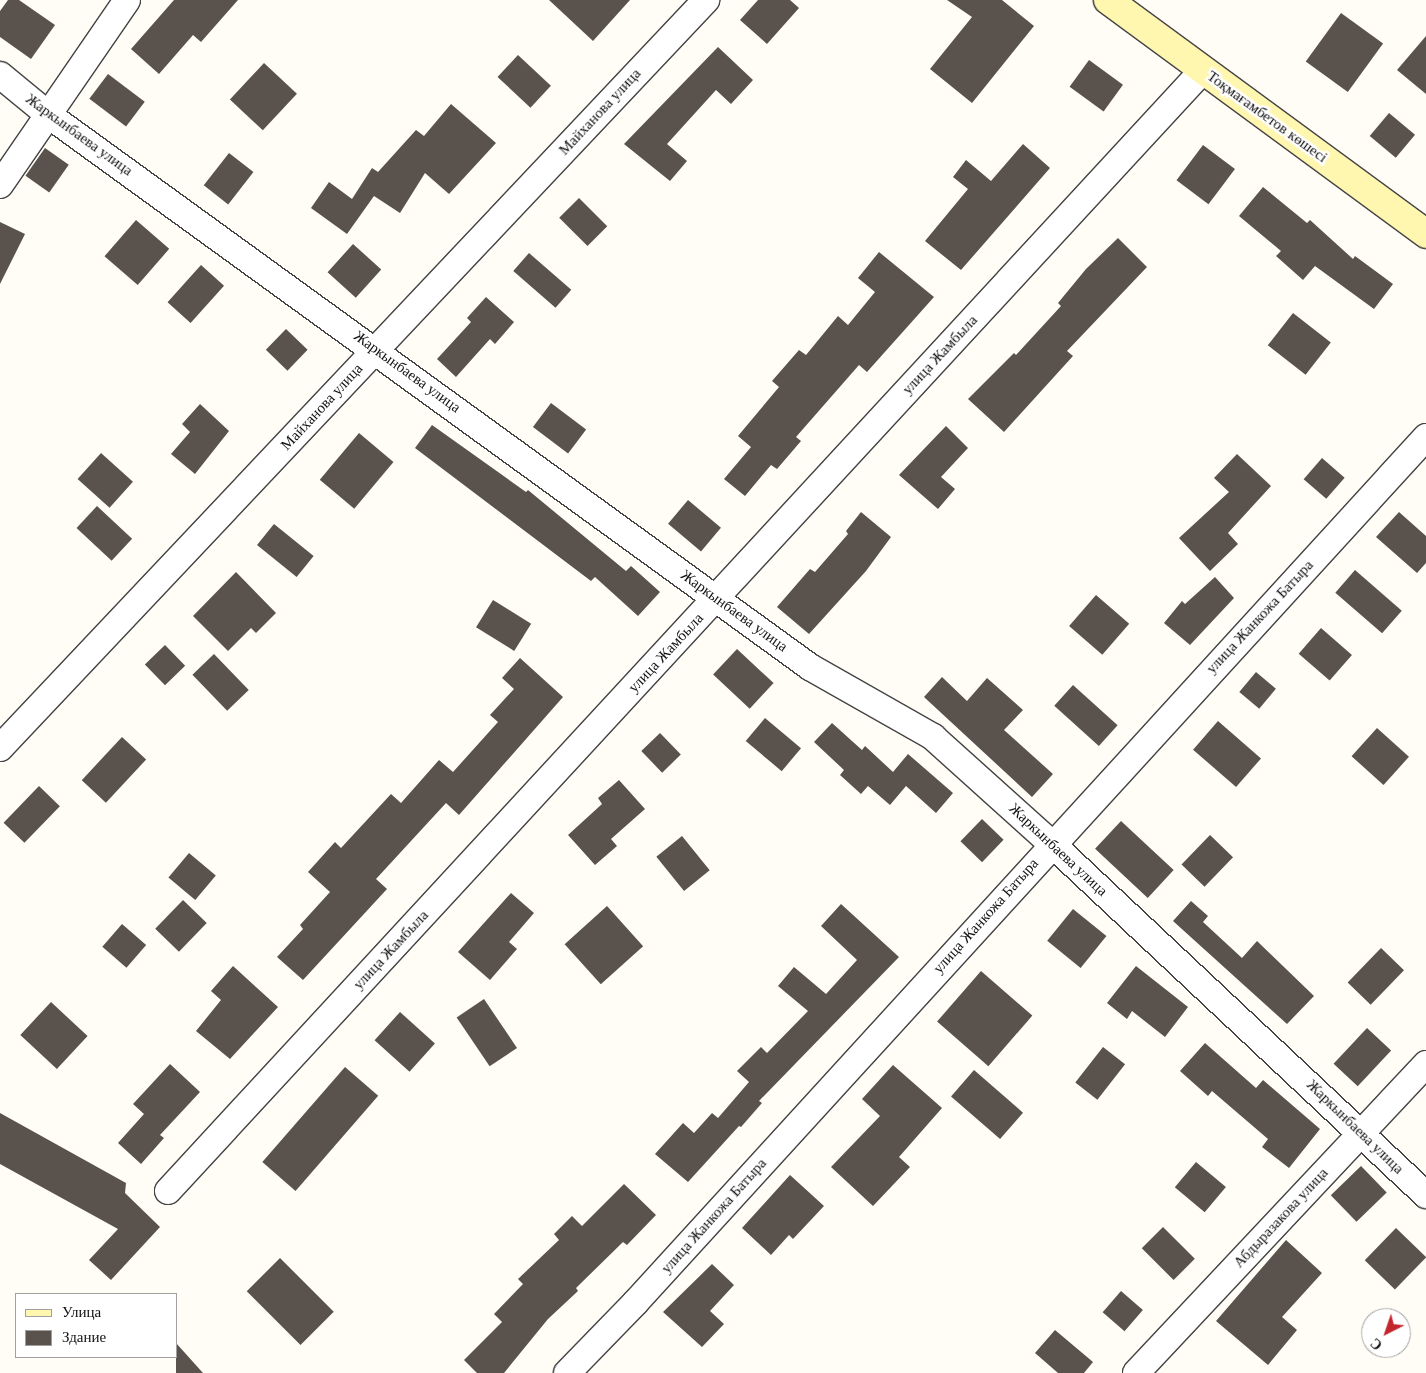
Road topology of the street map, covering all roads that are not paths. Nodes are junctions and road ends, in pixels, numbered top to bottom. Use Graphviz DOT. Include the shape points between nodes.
graph roads {
  1 [pos="127,0"];
  2 [pos="706,0"];
  3 [pos="1108,0"];
  4 [pos="1203,70"];
  5 [pos="0,76"];
  6 [pos="50,116"];
  7 [pos="0,185"];
  8 [pos="1426,234"];
  9 [pos="376,350"];
  10 [pos="1426,437"];
  11 [pos="717,598"];
  12 [pos="0,748"];
  13 [pos="1052,844"];
  14 [pos="1426,1064"];
  15 [pos="1362,1132"];
  16 [pos="168,1191"];
  17 [pos="1426,1195"];
  18 [pos="567,1373"];
  19 [pos="1136,1373"];
  1 -- 6 [label="street"];
  2 -- 9 [label="street, Майханова улица"];
  3 -- 4 [label="street, Тоқмағамбетов көшесі"];
  4 -- 8 [label="street, Тоқмағамбетов көшесі"];
  4 -- 11 [label="street, улица Жамбыла"];
  5 -- 6 [label="street, Жаркынбаева улица"];
  6 -- 7 [label="street"];
  6 -- 9 [label="street, Жаркынбаева улица"];
  9 -- 11 [label="street, Жаркынбаева улица"];
  9 -- 12 [label="street, Майханова улица"];
  10 -- 13 [label="street, улица Жанкожа Батыра"];
  11 -- 13 [label="street, Жаркынбаева улица" via="810,667 933,737"];
  11 -- 16 [label="street, улица Жамбыла"];
  13 -- 15 [label="street, Жаркынбаева улица"];
  13 -- 18 [label="street, улица Жанкожа Батыра" via="635,1303"];
  14 -- 15 [label="street, Абдыразакова улица"];
  15 -- 17 [label="street, Жаркынбаева улица"];
  15 -- 19 [label="street, Абдыразакова улица"];
}
